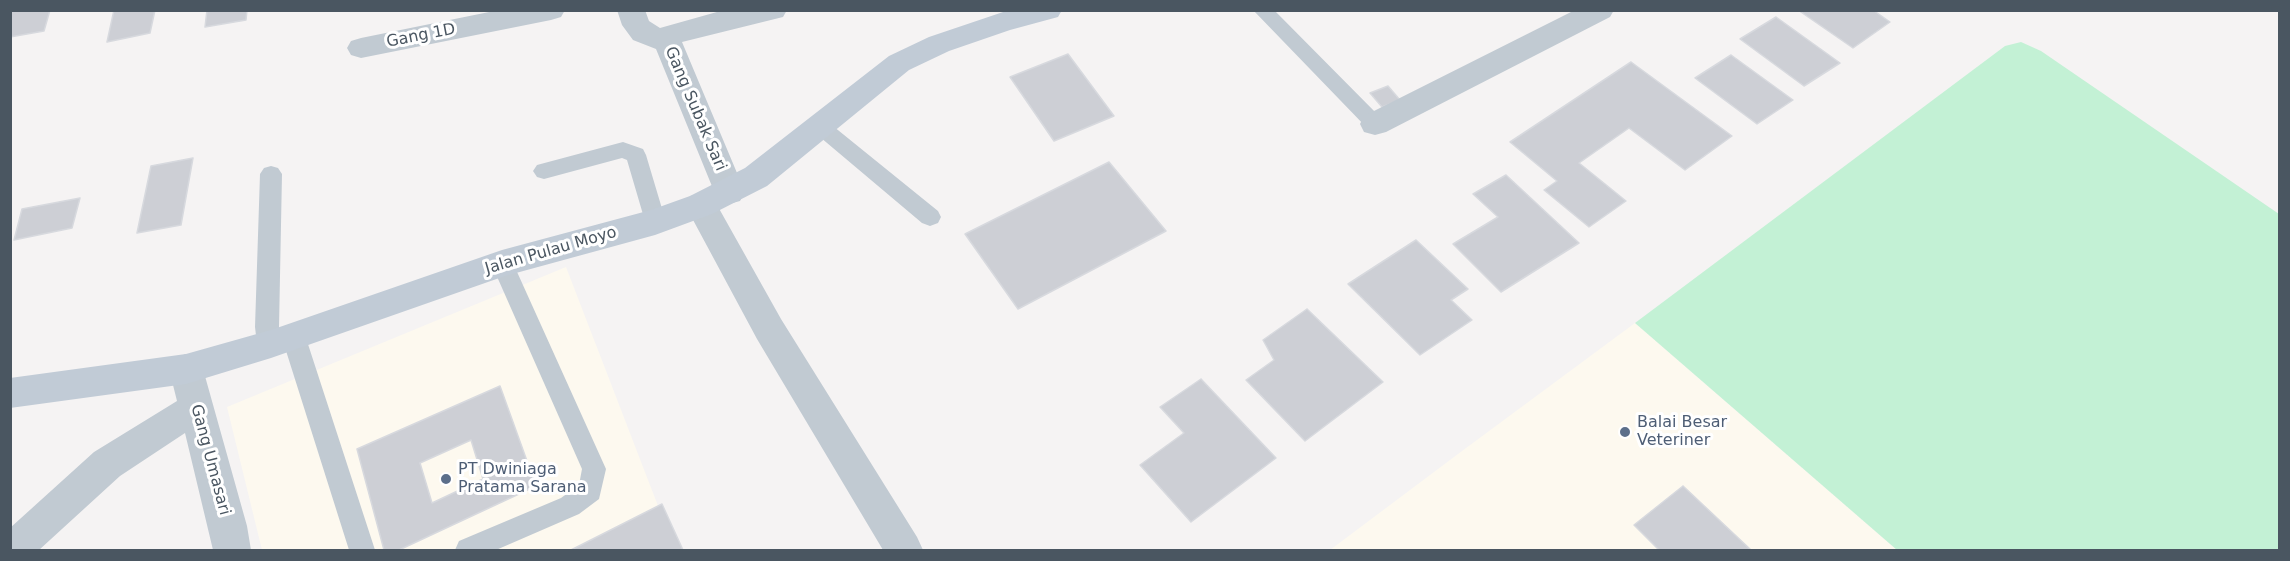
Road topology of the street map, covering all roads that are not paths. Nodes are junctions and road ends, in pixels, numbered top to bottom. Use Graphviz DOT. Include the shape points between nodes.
graph roads {
  1 [pos="551,10"];
  2 [pos="631,10"];
  3 [pos="773,10"];
  4 [pos="1048,10"];
  5 [pos="1262,10"];
  6 [pos="1593,12"];
  7 [pos="661,38"];
  8 [pos="361,48"];
  9 [pos="1375,124"];
  10 [pos="821,127"];
  11 [pos="544,171"];
  12 [pos="271,174"];
  13 [pos="717,182"];
  14 [pos="653,216"];
  15 [pos="930,217"];
  16 [pos="502,263"];
  17 [pos="281,340"];
  18 [pos="186,369"];
  19 [pos="10,393"];
  20 [pos="196,408"];
  21 [pos="13,550"];
  22 [pos="232,550"];
  23 [pos="362,550"];
  24 [pos="468,550"];
  25 [pos="904,550"];
  1 -- 8 [label="street, Gang 1D"];
  2 -- 7 [label="street, Gang Subak Sari" via="638,29"];
  3 -- 7 [label="street"];
  4 -- 10 [label="street, Jalan Pulau Moyo" via="939,44 899,63"];
  5 -- 9 [label="lane"];
  6 -- 9 [label="street"];
  7 -- 13 [label="street, Gang Subak Sari" via="668,42"];
  10 -- 13 [label="street, Jalan Pulau Moyo" via="756,177"];
  10 -- 15 [label="lane"];
  11 -- 14 [label="lane" via="623,150 636,155"];
  12 -- 17 [label="lane" via="267,327"];
  13 -- 14 [label="street, Jalan Pulau Moyo"];
  13 -- 25 [label="street, Gang Subak Sari" via="769,329"];
  14 -- 16 [label="street, Jalan Pulau Moyo"];
  16 -- 17 [label="street, Jalan Pulau Moyo"];
  16 -- 24 [label="lane" via="594,469 590,491 570,506"];
  17 -- 18 [label="street, Jalan Pulau Moyo"];
  17 -- 23 [label="lane"];
  18 -- 19 [label="street, Jalan Pulau Moyo"];
  18 -- 20 [label="street, Gang Umasari"];
  20 -- 21 [label="street" via="106,464"];
  20 -- 22 [label="street, Gang Umasari"];
}
